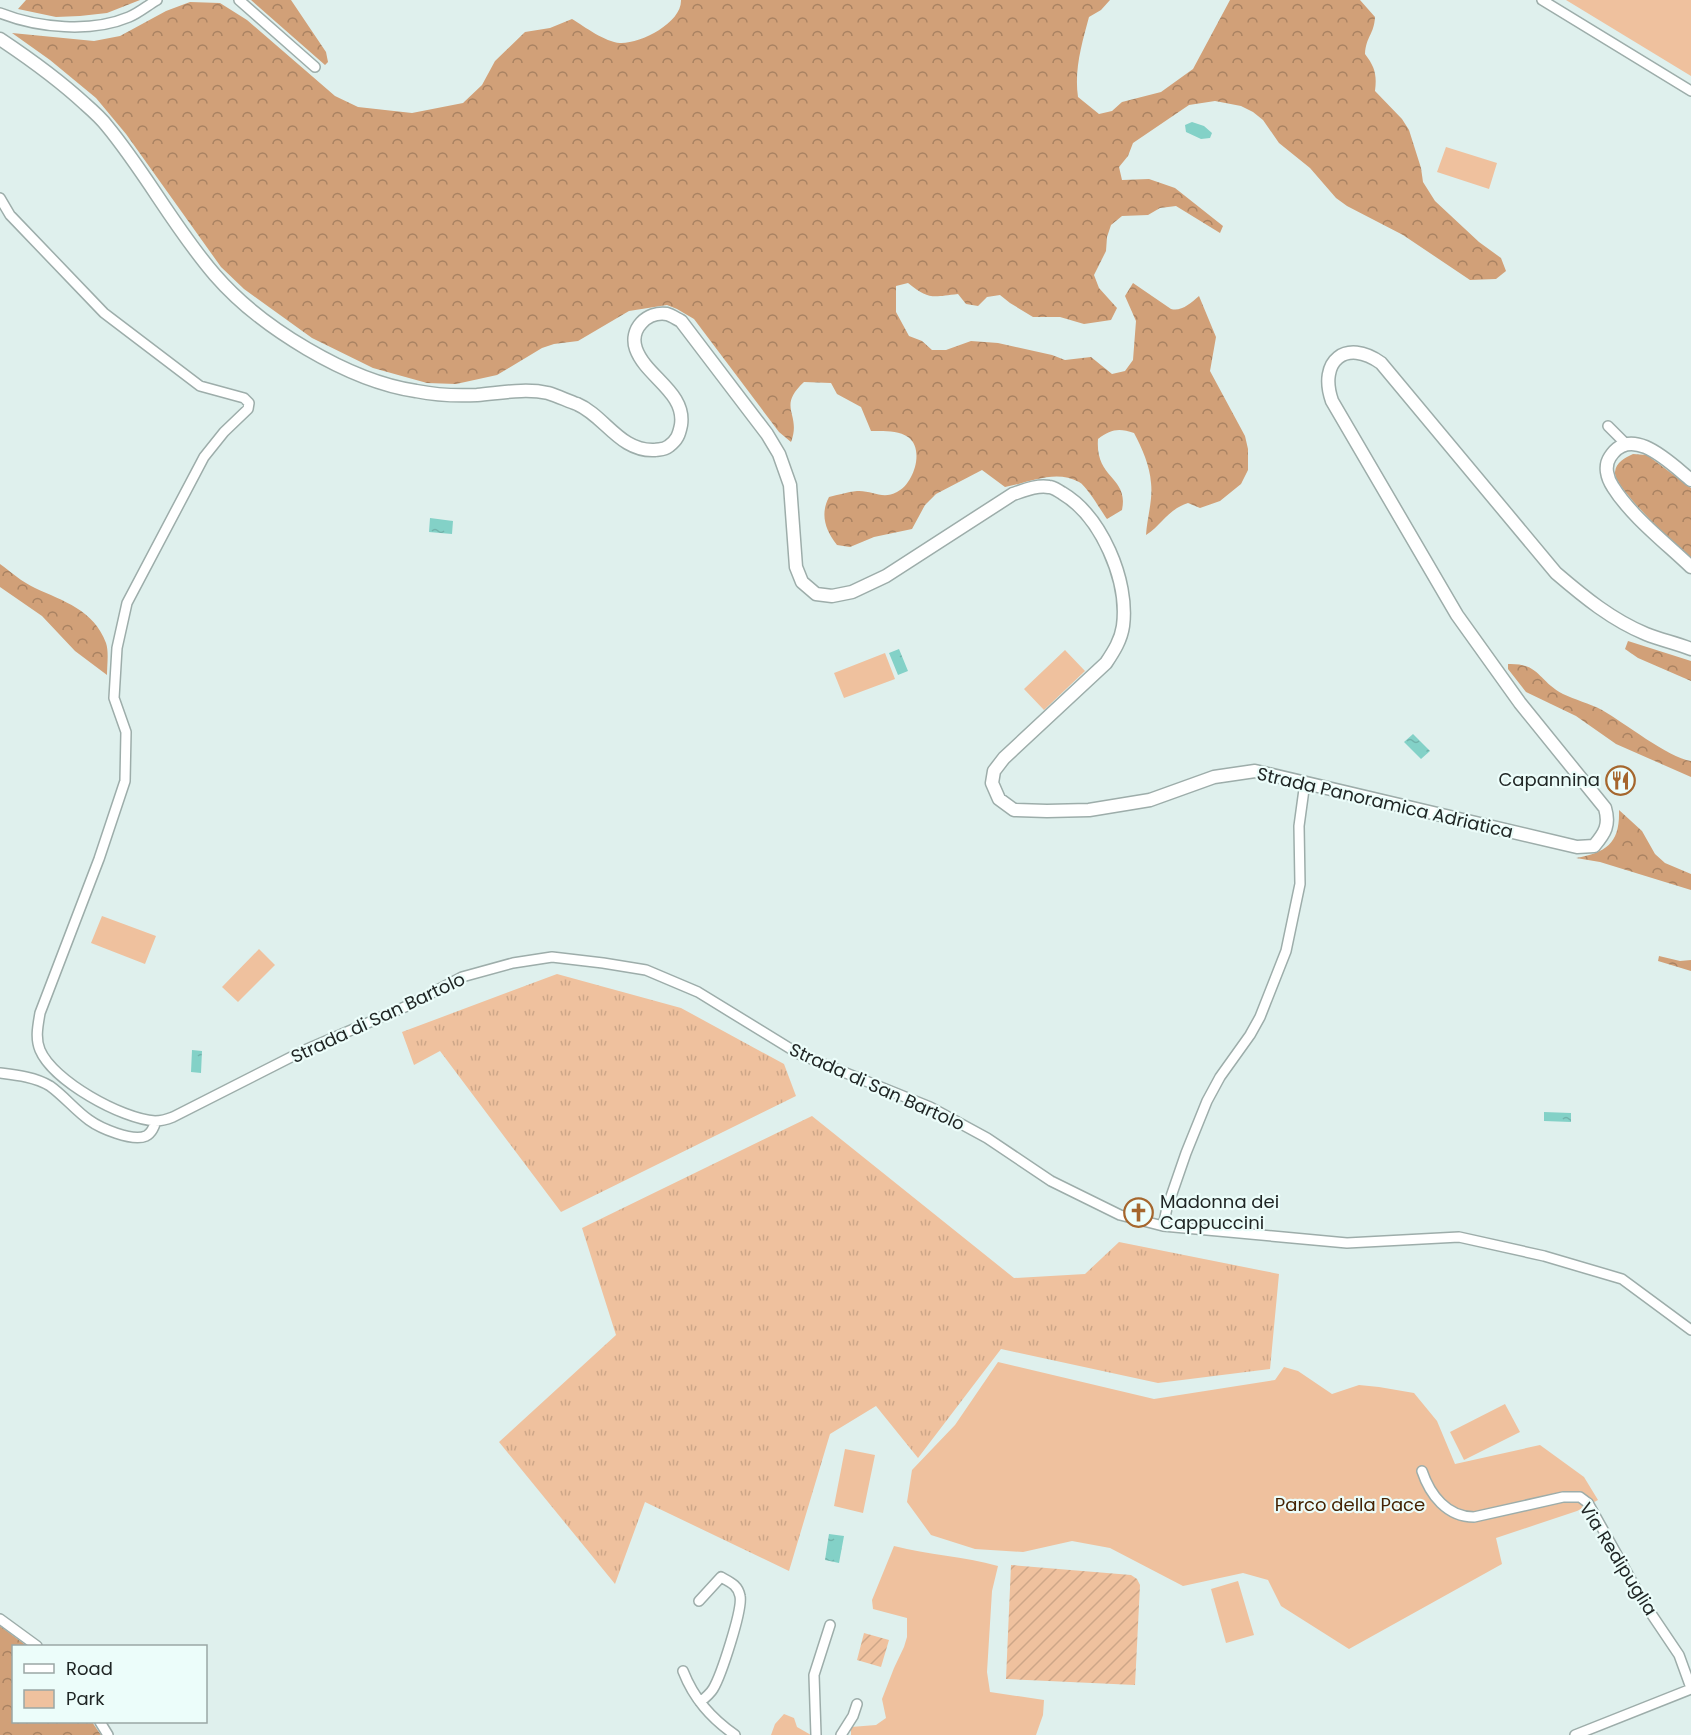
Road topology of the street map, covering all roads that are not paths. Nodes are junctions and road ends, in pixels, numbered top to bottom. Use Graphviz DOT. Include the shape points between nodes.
graph roads {
  1 [pos="158,0"];
  2 [pos="239,0"];
  3 [pos="1542,0"];
  4 [pos="0,13"];
  5 [pos="0,39"];
  6 [pos="315,67"];
  7 [pos="1691,91"];
  8 [pos="0,198"];
  9 [pos="1608,426"];
  10 [pos="1626,444"];
  11 [pos="1691,480"];
  12 [pos="1691,567"];
  13 [pos="1691,649"];
  14 [pos="1305,782"];
  15 [pos="0,1073"];
  16 [pos="156,1121"];
  17 [pos="1164,1226"];
  18 [pos="1691,1330"];
  19 [pos="1422,1471"];
  20 [pos="699,1601"];
  21 [pos="0,1619"];
  22 [pos="830,1625"];
  23 [pos="34,1645"];
  24 [pos="682,1671"];
  25 [pos="1691,1689"];
  26 [pos="700,1702"];
  27 [pos="857,1704"];
  28 [pos="1587,1733"];
  29 [pos="735,1735"];
  30 [pos="816,1735"];
  31 [pos="841,1735"];
  32 [pos="1575,1735"];
  1 -- 4 [label="street" via="130,17 97,25 50,26"];
  2 -- 6 [label="street"];
  3 -- 7 [label="street"];
  5 -- 14 [label="street, Strada Panoramica Adriatica" via="65,86 106,124 231,293 293,340 376,382 446,394 548,393 582,406 633,446 666,449 679,437 682,415 673,396 635,348 634,334 639,324 652,315 668,314 681,321 778,454 790,485 796,567 802,582 816,594 852,592 886,576 1013,494 1051,487 1074,500 1089,516 1117,570 1123,626 1117,647 1106,663 994,771 992,783 999,799 1014,810 1089,810 1150,800 1214,777 1255,771"];
  8 -- 16 [label="street" via="10,215 104,314 200,386 244,398 249,403 248,410 204,457 127,603 117,648 114,698 126,732 125,781 40,1013 37,1033 40,1050 51,1066 88,1096 128,1115"];
  9 -- 10 [label="street"];
  10 -- 11 [label="street" via="1640,444 1657,452"];
  10 -- 12 [label="street" via="1608,460 1606,472 1613,487"];
  13 -- 14 [label="street, Strada Panoramica Adriatica" via="1614,618 1556,573 1381,363 1368,354 1352,352 1337,358 1330,368 1327,387 1332,401 1457,615 1520,703 1605,808 1606,832 1594,846 1577,847"];
  14 -- 17 [label="street" via="1299,826 1300,884 1287,951 1260,1017 1207,1101 1182,1164"];
  15 -- 16 [label="street" via="48,1085 88,1120 116,1133 145,1137 153,1131"];
  16 -- 17 [label="street, Strada di San Bartolo" via="173,1118 305,1050 407,1006 462,977 552,957 646,970 698,992 799,1054 930,1107 987,1138 1051,1182 1120,1215"];
  17 -- 18 [label="street, Strada di San Bartolo" via="1347,1243 1459,1237 1622,1279"];
  19 -- 25 [label="street, Via Redipuglia" via="1428,1486 1447,1509 1462,1517 1563,1497 1580,1497 1588,1503 1644,1603 1679,1655"];
  20 -- 26 [label="street" via="722,1577 738,1588 741,1602 714,1688"];
  21 -- 23 [label="street"];
  22 -- 30 [label="street" via="814,1675"];
  24 -- 26 [label="street"];
  25 -- 28 [label="street"];
  26 -- 29 [label="street" via="720,1725"];
  27 -- 31 [label="street"];
  28 -- 32 [label="street"];
}
